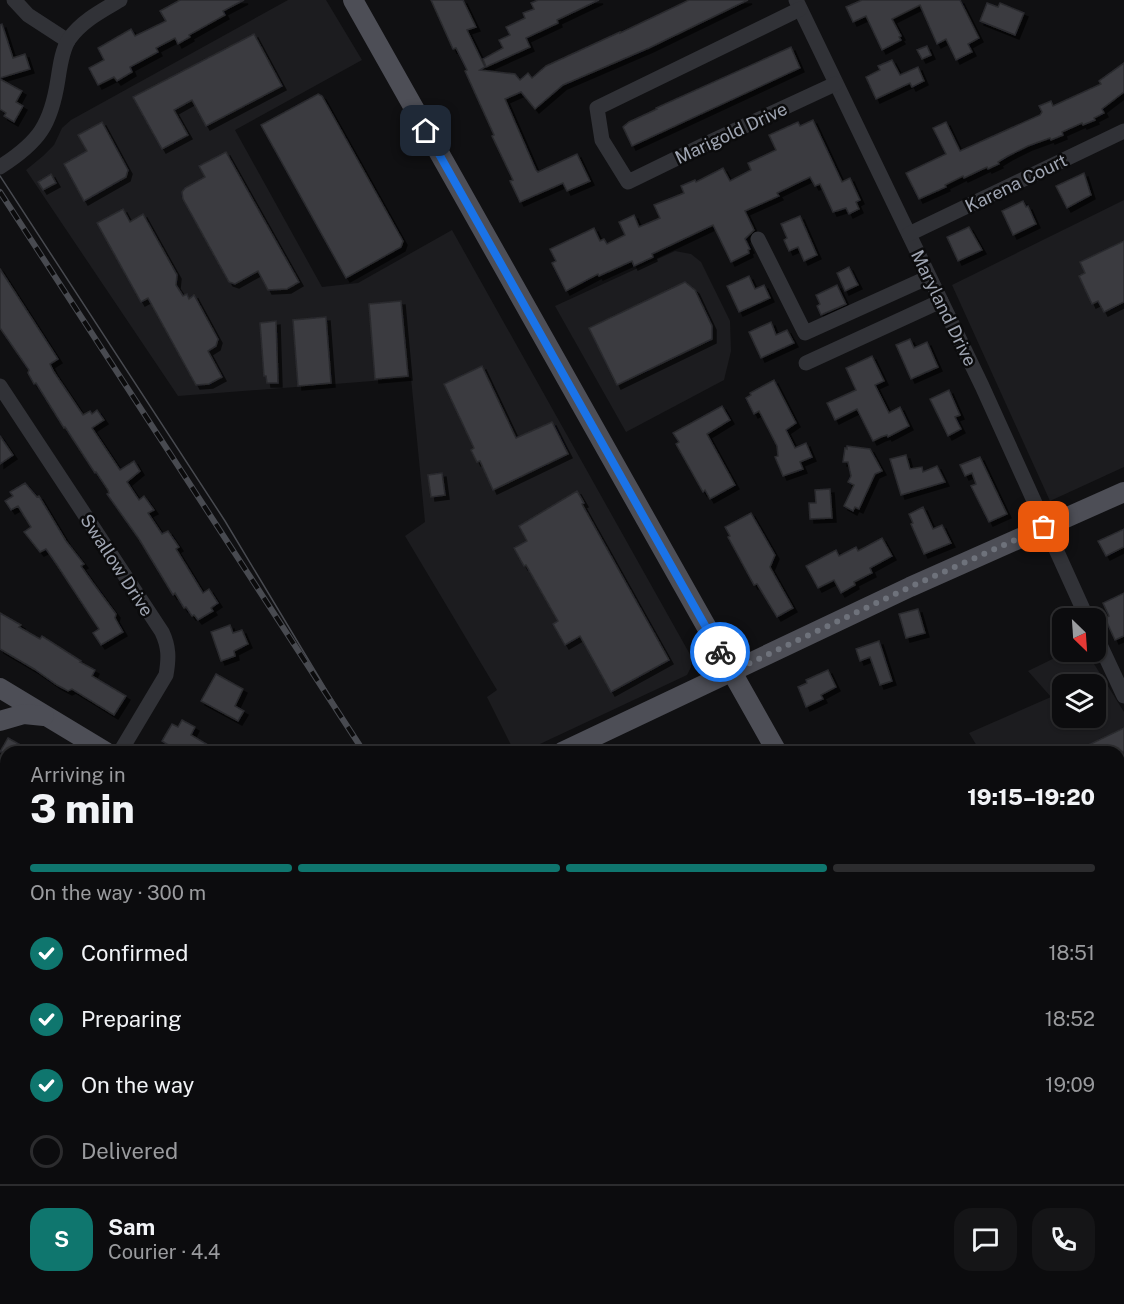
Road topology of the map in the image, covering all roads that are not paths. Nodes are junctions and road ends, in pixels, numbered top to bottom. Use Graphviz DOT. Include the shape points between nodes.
graph roads {
  1 [pos="14,0"];
  2 [pos="120,0"];
  3 [pos="352,0"];
  4 [pos="798,4"];
  5 [pos="68,41"];
  6 [pos="835,84"];
  7 [pos="1124,131"];
  8 [pos="0,167"];
  9 [pos="909,234"];
  10 [pos="758,239"];
  11 [pos="929,277"];
  12 [pos="940,302"];
  13 [pos="806,363"];
  14 [pos="2,394"];
  15 [pos="1124,492"];
  16 [pos="1044,527"];
  17 [pos="1082,608"];
  18 [pos="1106,658"];
  19 [pos="731,672"];
  20 [pos="0,688"];
  21 [pos="1124,696"];
  22 [pos="47,716"];
  23 [pos="0,721"];
  24 [pos="96,746"];
  25 [pos="124,746"];
  26 [pos="575,746"];
  27 [pos="774,746"];
  1 -- 5 [label="street" via="28,15"];
  2 -- 5 [label="street" via="82,25"];
  3 -- 19 [label="main road"];
  4 -- 6 [label="street, Maryland Drive"];
  4 -- 6 [label="street, Marigold Drive" via="597,108 602,140 628,182"];
  5 -- 8 [label="street" via="52,112 45,126 22,153"];
  6 -- 9 [label="street, Maryland Drive"];
  7 -- 9 [label="street, Karena Court"];
  9 -- 11 [label="street, Maryland Drive"];
  10 -- 11 [label="street" via="805,333"];
  11 -- 12 [label="street, Maryland Drive"];
  12 -- 13 [label="street"];
  12 -- 16 [label="street, Maryland Drive"];
  14 -- 25 [label="street, Swallow Drive" via="168,646 166,675"];
  15 -- 16 [label="main road"];
  16 -- 17 [label="street, Maryland Drive"];
  16 -- 19 [label="main road"];
  18 -- 21 [label="street"];
  19 -- 26 [label="main road"];
  19 -- 27 [label="main road"];
  20 -- 22 [label="main road"];
  22 -- 23 [label="main road" via="24,714"];
  22 -- 24 [label="main road"];
}
